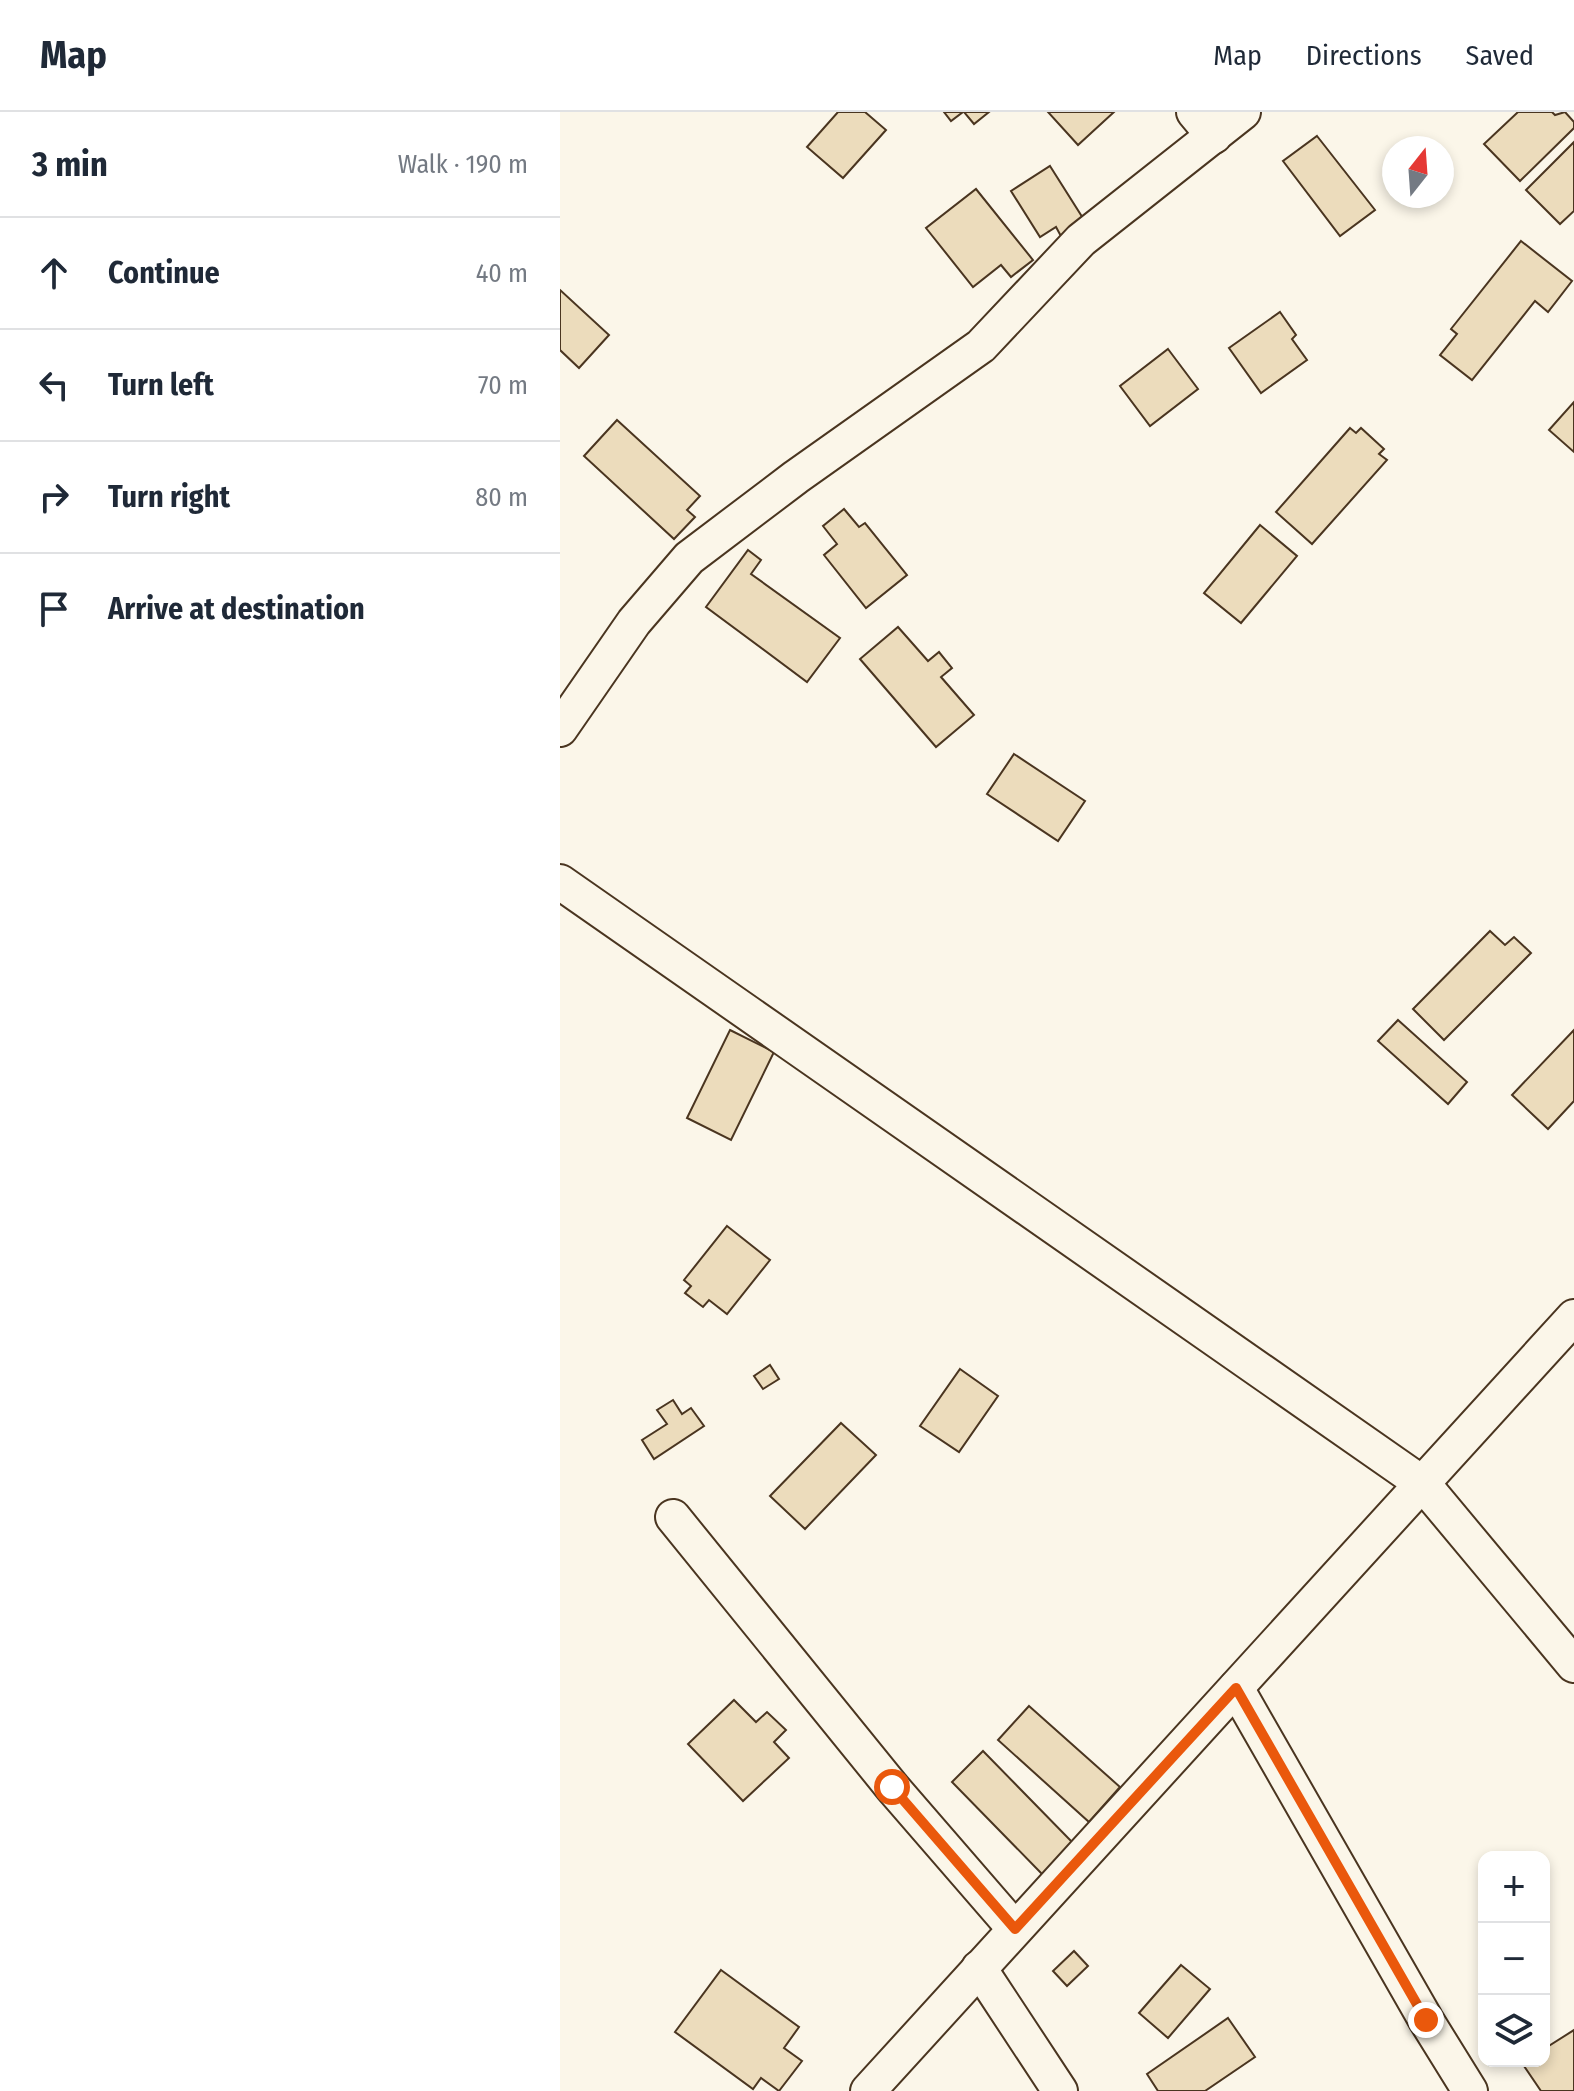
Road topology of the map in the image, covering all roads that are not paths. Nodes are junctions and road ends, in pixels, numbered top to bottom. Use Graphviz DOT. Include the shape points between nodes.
graph roads {
  1 [pos="1243,112"];
  2 [pos="1204,124"];
  3 [pos="560,729"];
  4 [pos="560,882"];
  5 [pos="1574,1317"];
  6 [pos="1423,1484"];
  7 [pos="673,1517"];
  8 [pos="1574,1665"];
  9 [pos="1236,1688"];
  10 [pos="1015,1929"];
  11 [pos="979,1968"];
  12 [pos="868,2091"];
  13 [pos="1060,2091"];
  14 [pos="1470,2091"];
  1 -- 2 [label="street"];
  2 -- 3 [label="street" via="1081,240 981,346 689,558 634,622"];
  4 -- 6 [label="street"];
  5 -- 6 [label="street"];
  6 -- 8 [label="street"];
  6 -- 9 [label="street"];
  7 -- 10 [label="street"];
  9 -- 10 [label="street"];
  9 -- 14 [label="street"];
  10 -- 11 [label="street"];
  11 -- 12 [label="street"];
  11 -- 13 [label="street"];
}
